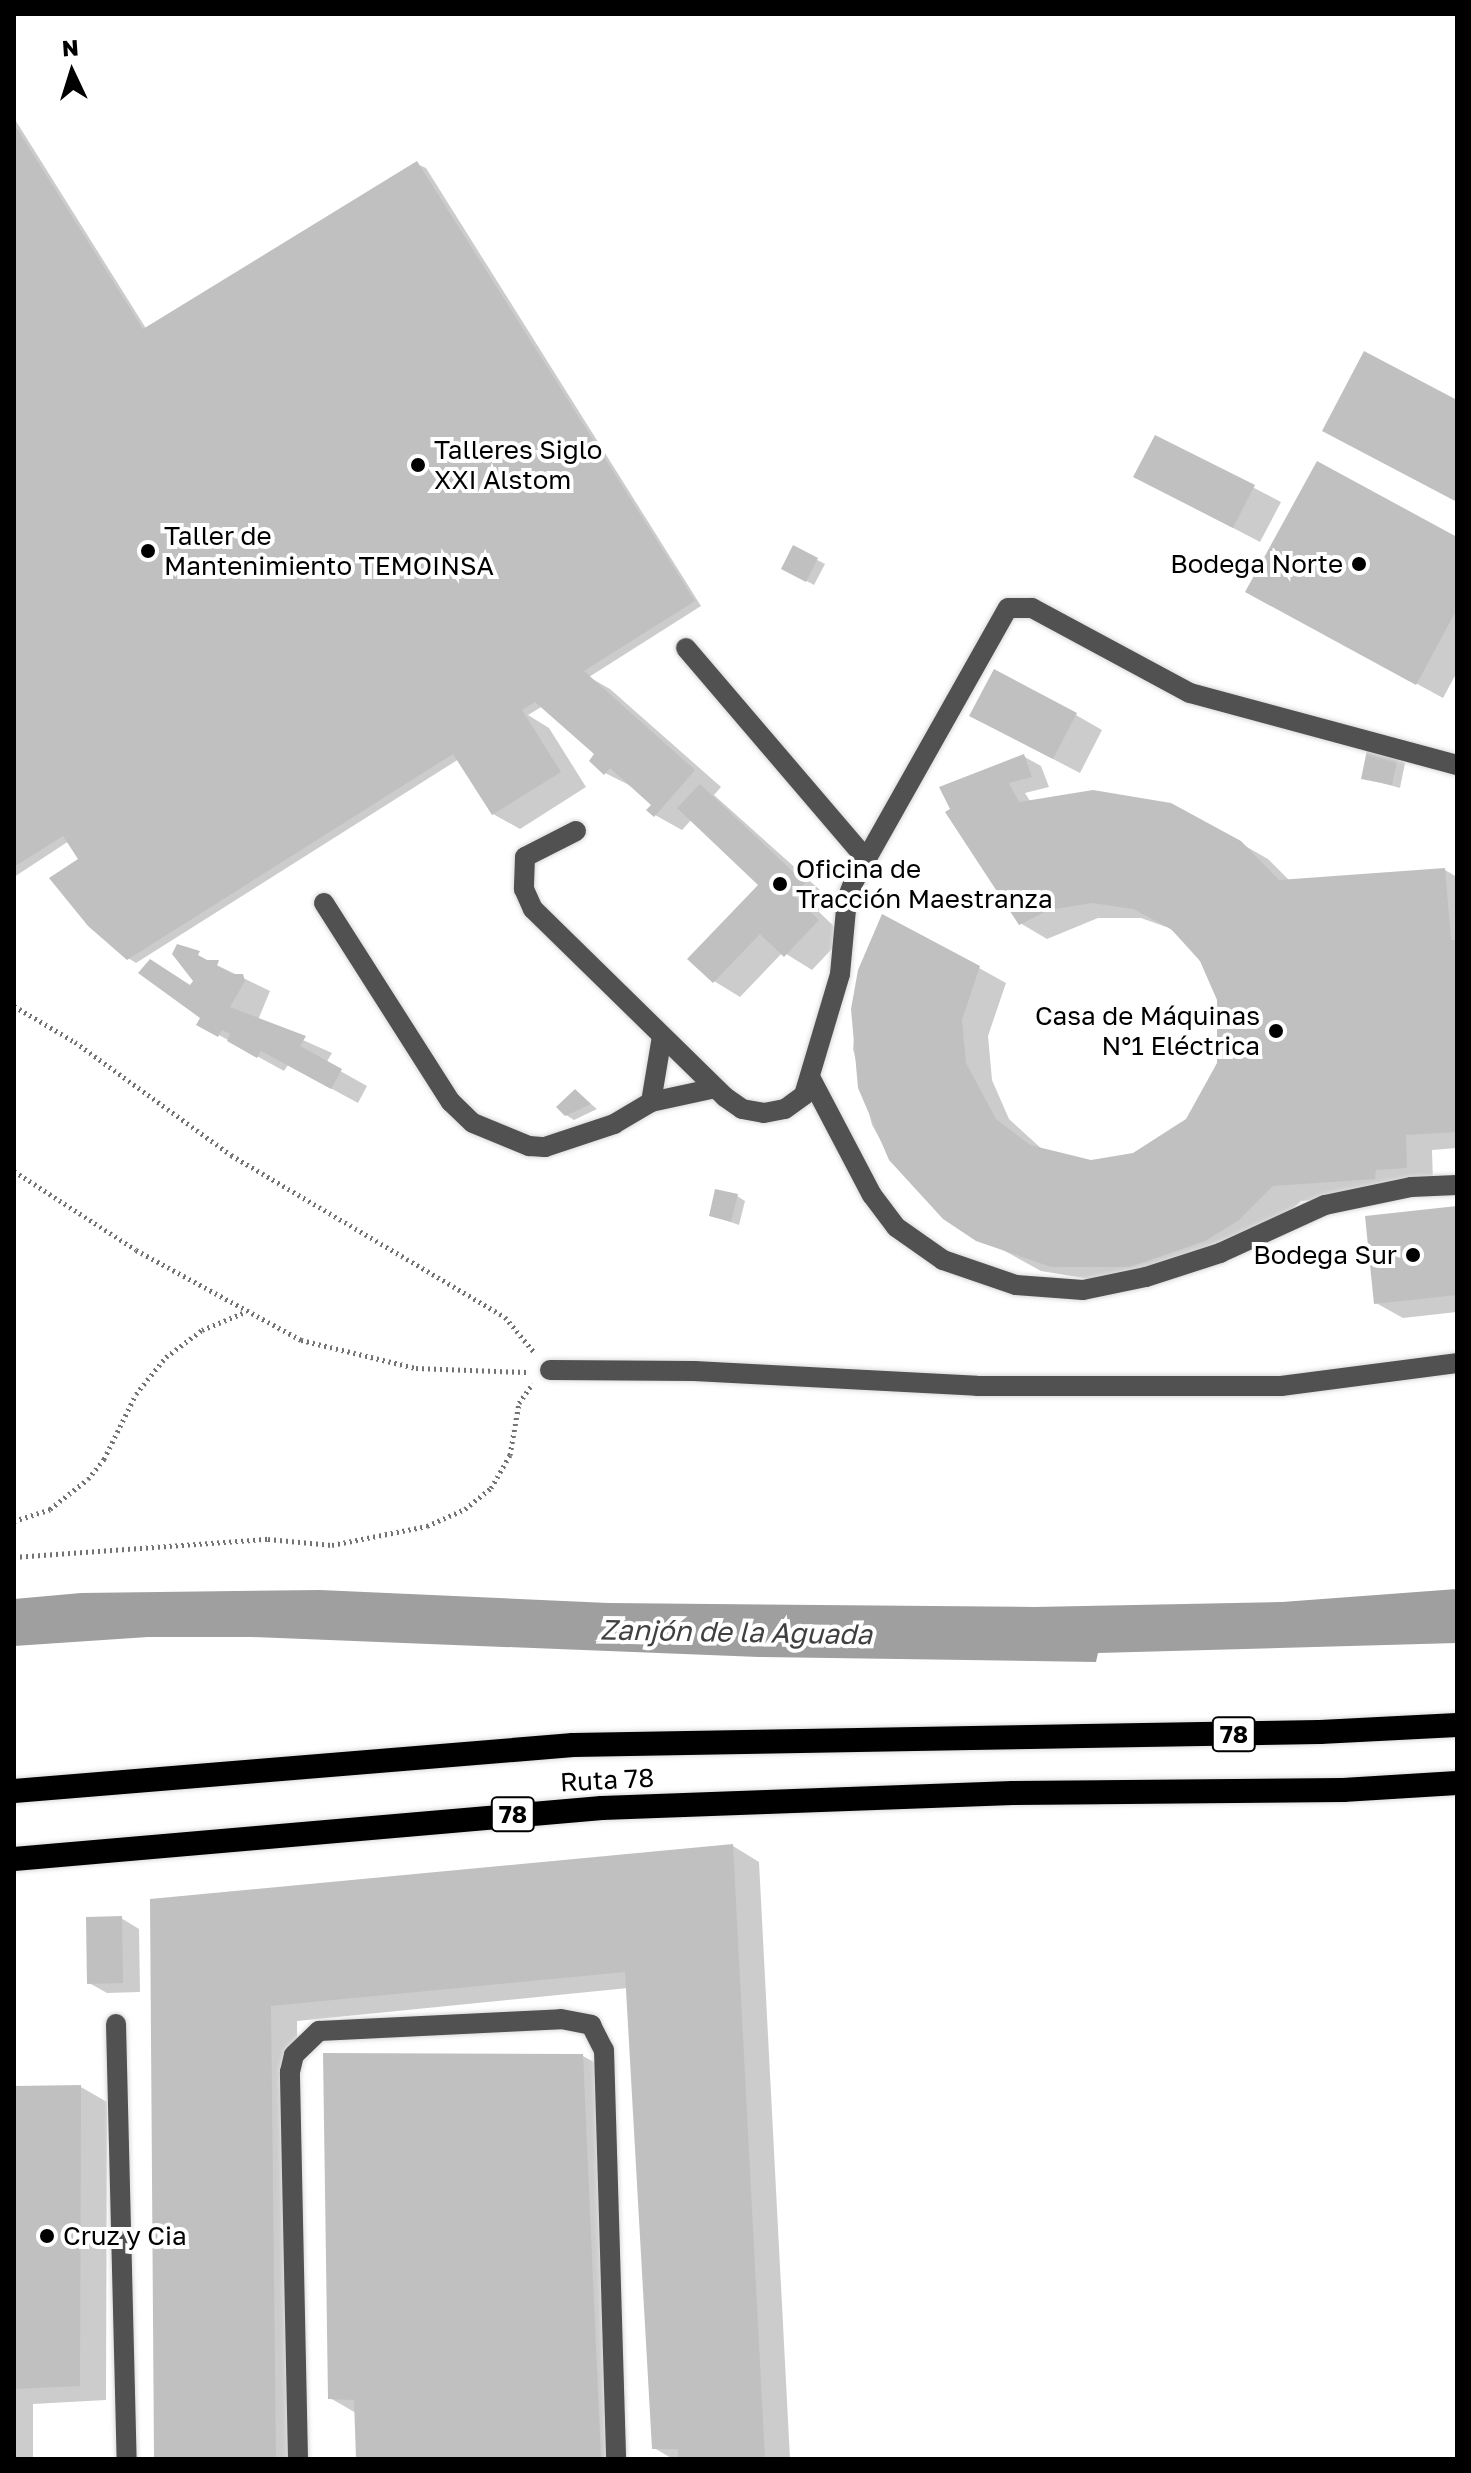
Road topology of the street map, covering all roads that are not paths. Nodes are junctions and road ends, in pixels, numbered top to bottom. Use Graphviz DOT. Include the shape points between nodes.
graph roads {
  1 [pos="686,648"];
  2 [pos="1457,765"];
  3 [pos="576,831"];
  4 [pos="867,860"];
  5 [pos="324,903"];
  6 [pos="662,1036"];
  7 [pos="811,1079"];
  8 [pos="716,1088"];
  9 [pos="651,1102"];
  10 [pos="1457,1185"];
  11 [pos="1457,1363"];
  12 [pos="550,1370"];
  13 [pos="1457,1725"];
  14 [pos="1457,1783"];
  15 [pos="14,1791"];
  16 [pos="14,1859"];
  17 [pos="116,2024"];
  18 [pos="127,2459"];
  19 [pos="298,2459"];
  20 [pos="616,2459"];
  1 -- 4 [label="lane"];
  2 -- 4 [label="lane" via="1190,693 1032,608 1016,605 1002,614"];
  3 -- 6 [label="lane" via="525,857 527,900"];
  4 -- 7 [label="lane" via="847,899 840,974"];
  5 -- 9 [label="lane" via="451,1102 473,1123 529,1146 545,1147 614,1124"];
  6 -- 8 [label="lane"];
  6 -- 9 [label="lane"];
  7 -- 8 [label="lane" via="804,1095 785,1109 764,1113 742,1109"];
  7 -- 10 [label="lane" via="872,1195 896,1227 943,1260 1016,1285 1083,1290 1146,1277 1220,1253 1325,1205 1411,1187"];
  8 -- 9 [label="lane"];
  11 -- 12 [label="lane" via="1281,1386 977,1386 694,1371"];
  13 -- 15 [label="highway, Ruta 78 / 78" via="573,1745"];
  14 -- 16 [label="highway, Ruta 78 / 78" via="602,1808"];
  17 -- 18 [label="lane"];
  19 -- 20 [label="lane" via="294,2055 309,2037 328,2030 561,2019 591,2025 604,2050"];
}
